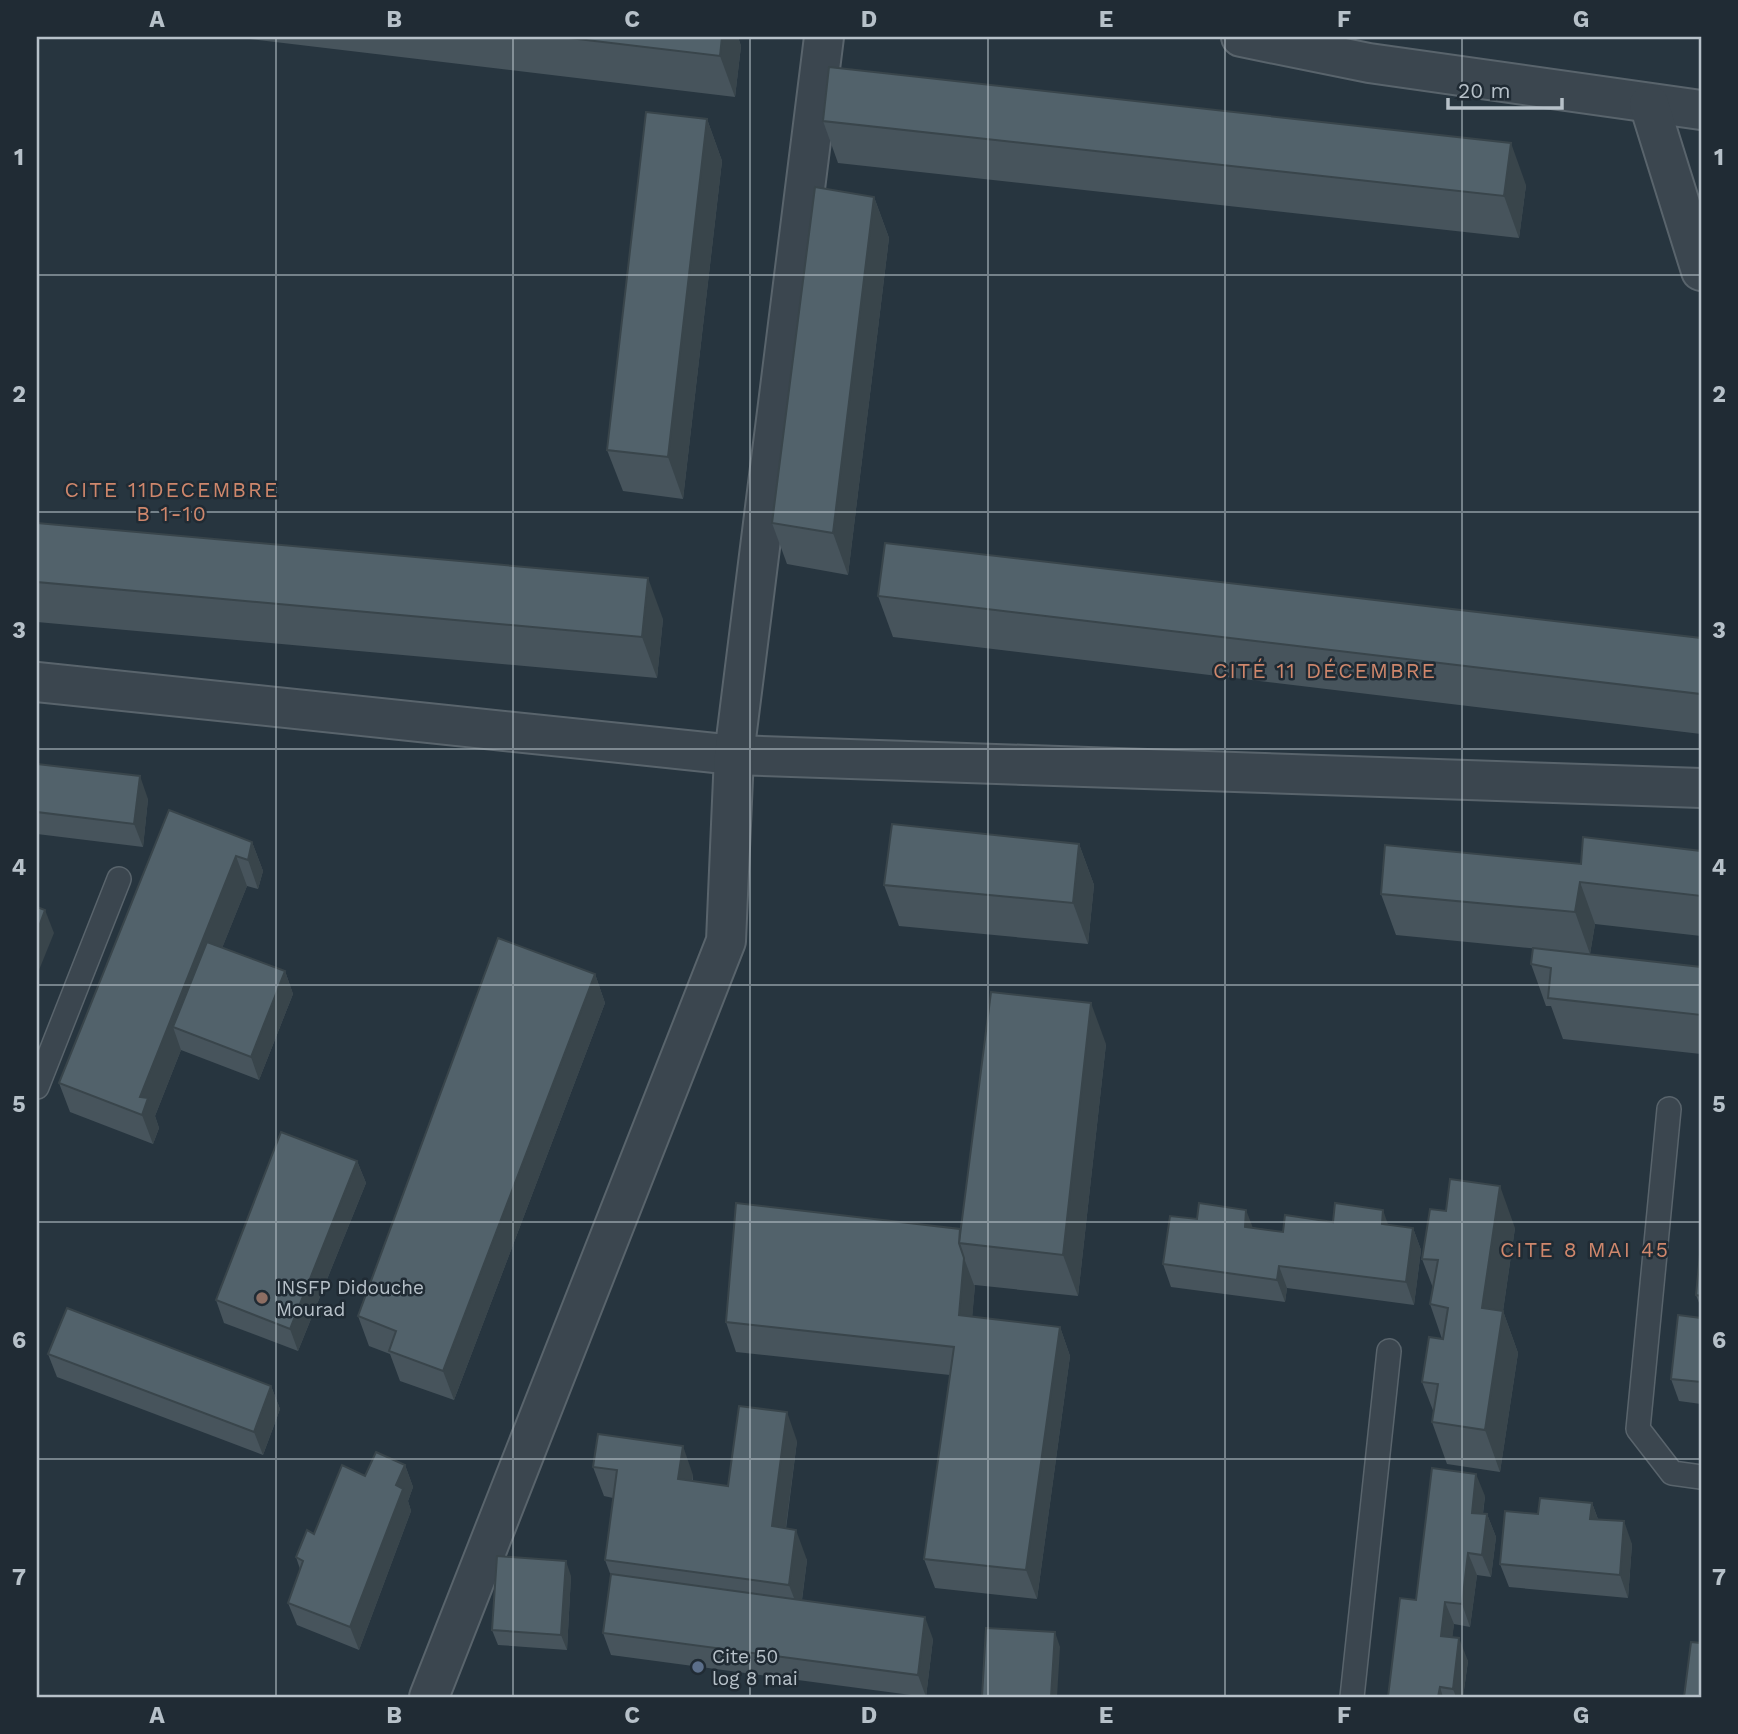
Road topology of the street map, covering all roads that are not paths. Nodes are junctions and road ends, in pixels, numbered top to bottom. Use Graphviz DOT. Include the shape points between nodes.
graph roads {
  1 [pos="824,37"];
  2 [pos="1241,37"];
  3 [pos="1370,50"];
  4 [pos="1649,104"];
  5 [pos="1701,110"];
  6 [pos="1698,250"];
  7 [pos="37,682"];
  8 [pos="734,755"];
  9 [pos="1701,788"];
  10 [pos="119,880"];
  11 [pos="37,1087"];
  12 [pos="1669,1110"];
  13 [pos="1389,1351"];
  14 [pos="1701,1477"];
  15 [pos="429,1697"];
  16 [pos="1352,1697"];
  1 -- 8 [label="street"];
  2 -- 3 [label="street"];
  3 -- 4 [label="street"];
  4 -- 5 [label="street"];
  4 -- 6 [label="street"];
  7 -- 8 [label="street"];
  8 -- 9 [label="street"];
  8 -- 15 [label="street" via="726,941"];
  10 -- 11 [label="lane"];
  12 -- 14 [label="lane" via="1639,1429 1672,1473"];
  13 -- 16 [label="lane"];
}
